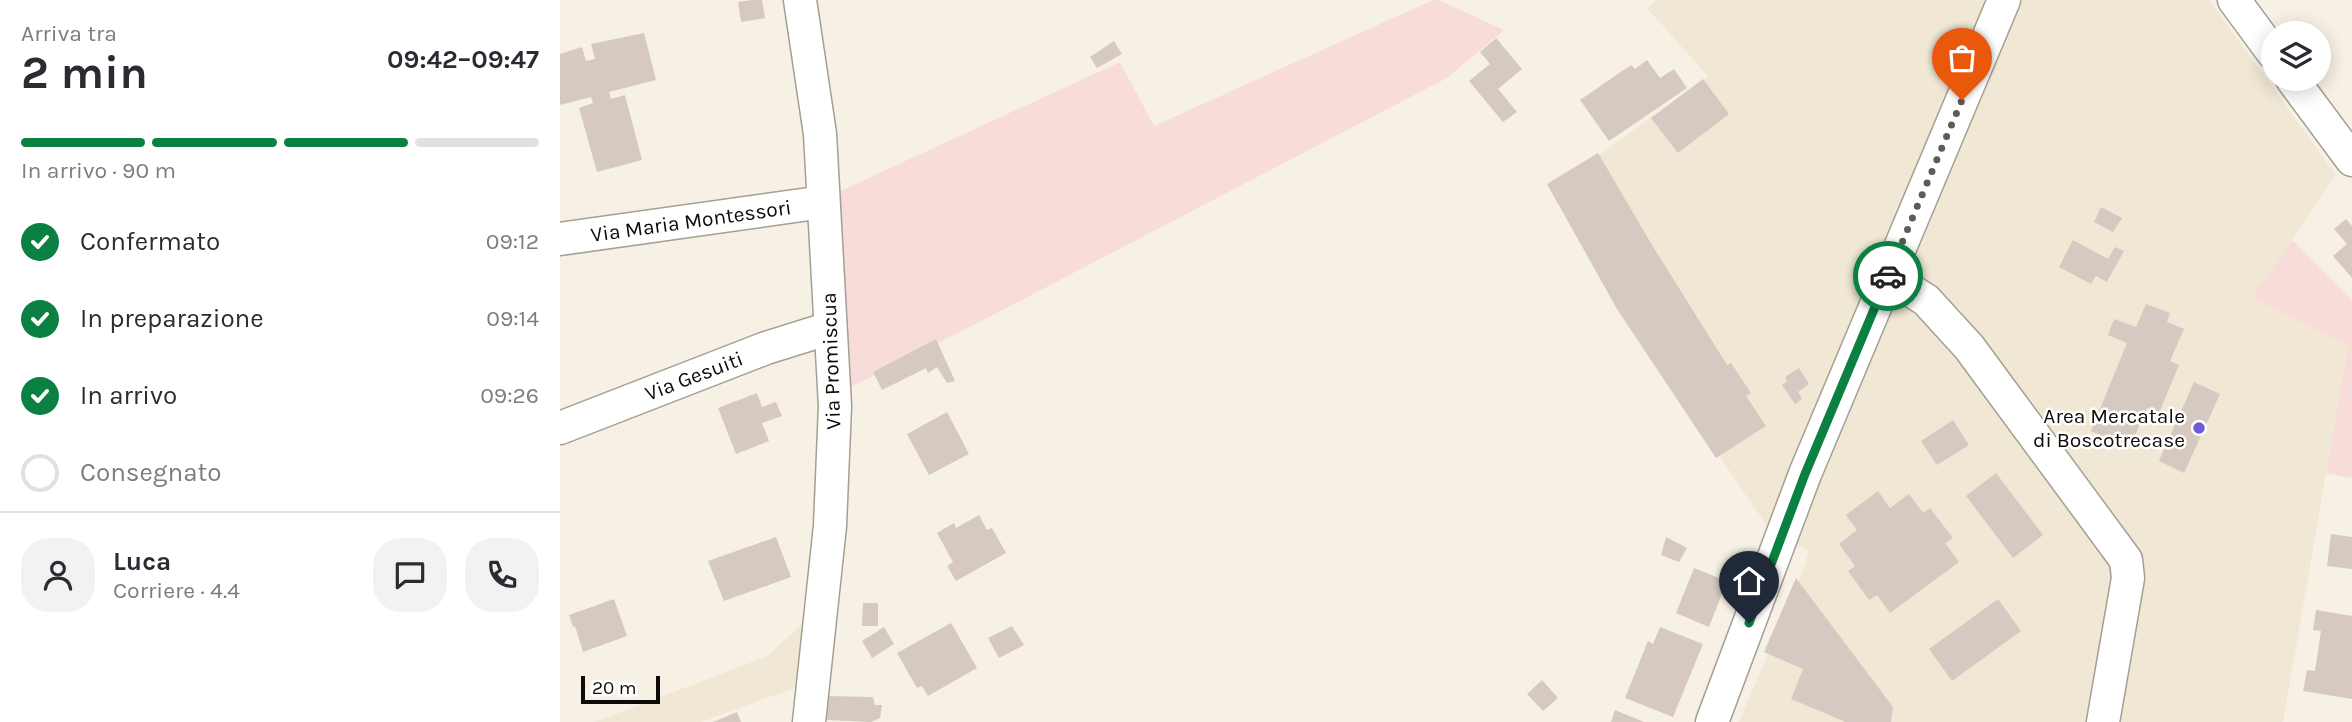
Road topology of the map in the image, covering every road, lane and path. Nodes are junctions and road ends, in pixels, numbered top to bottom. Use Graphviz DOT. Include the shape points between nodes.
graph roads {
  1 [pos="800,0"];
  2 [pos="2004,0"];
  3 [pos="2234,0"];
  4 [pos="2261,37"];
  5 [pos="2301,91"];
  6 [pos="2352,160"];
  7 [pos="823,202"];
  8 [pos="560,240"];
  9 [pos="1888,276"];
  10 [pos="830,328"];
  11 [pos="560,428"];
  12 [pos="809,722"];
  13 [pos="1712,722"];
  14 [pos="2103,722"];
  1 -- 7 [label="street, Via Promiscua" via="820,134"];
  2 -- 9 [label="street"];
  3 -- 4 [label="street"];
  5 -- 6 [label="street"];
  7 -- 8 [label="street, Via Maria Montessori"];
  7 -- 10 [label="street, Via Promiscua"];
  9 -- 13 [label="street" via="1805,474"];
  9 -- 14 [label="street" via="1926,300 1969,347 2126,559 2128,578"];
  10 -- 11 [label="street, Via Gesuiti"];
  10 -- 12 [label="street, Via Promiscua" via="835,406 830,526"];
}
